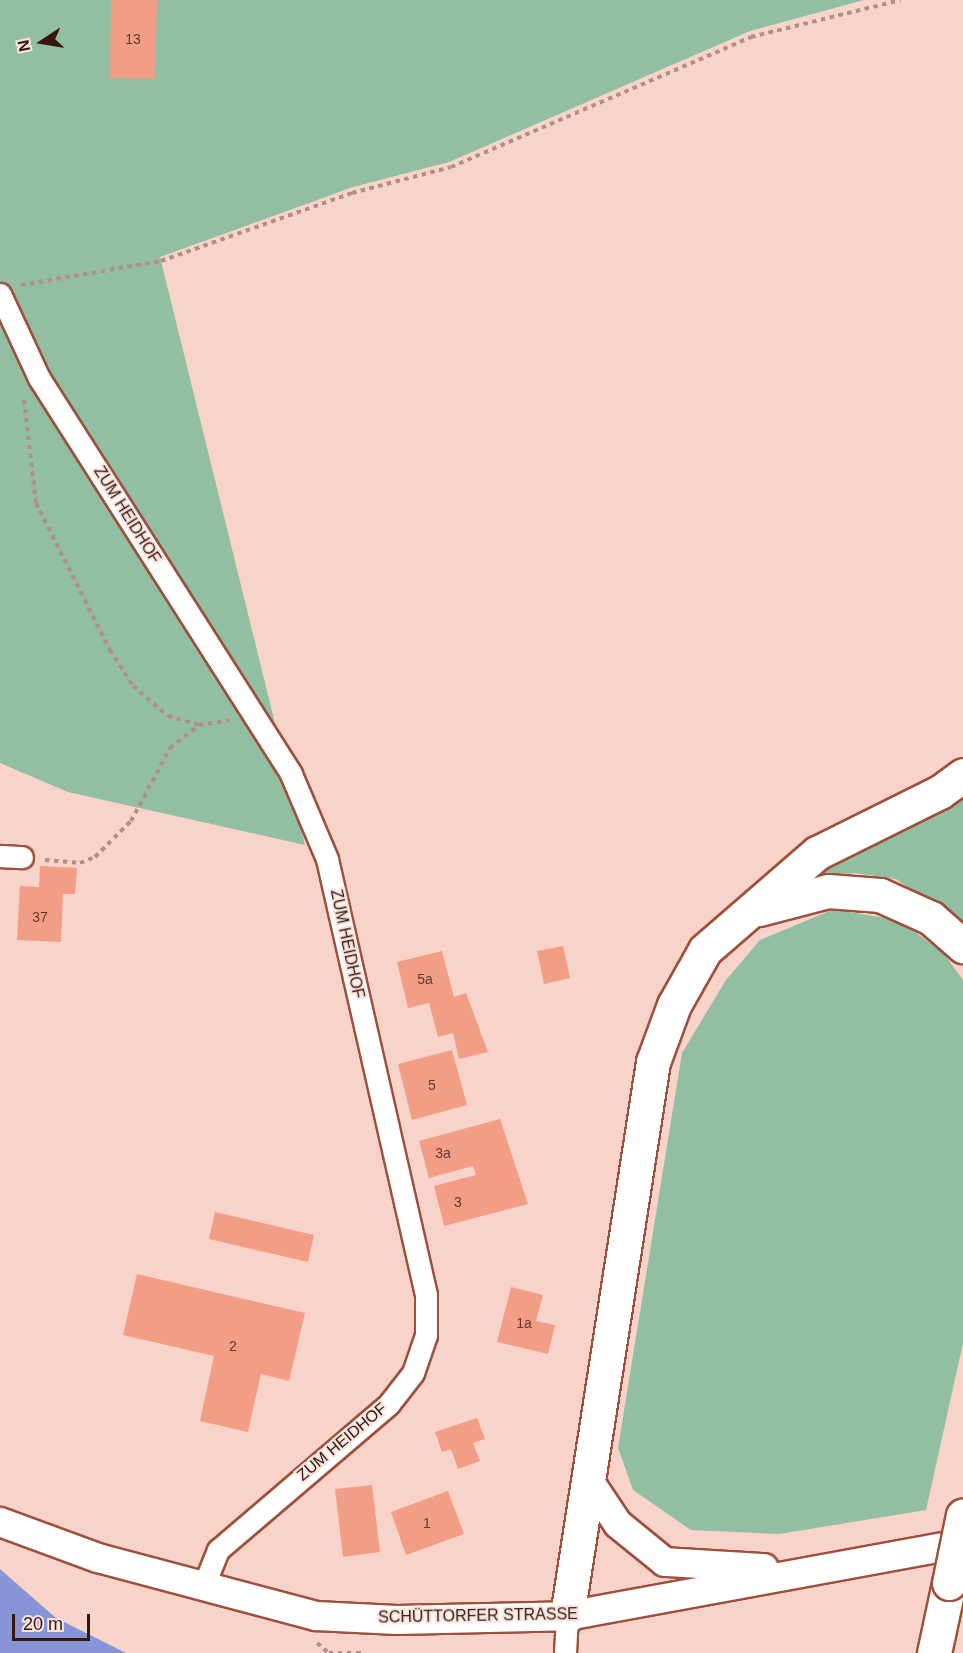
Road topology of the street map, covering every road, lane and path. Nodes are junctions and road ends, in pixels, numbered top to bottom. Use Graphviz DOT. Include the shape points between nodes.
graph roads {
  1 [pos="900,0"];
  2 [pos="6,290"];
  3 [pos="23,391"];
  4 [pos="254,716"];
  5 [pos="199,725"];
  6 [pos="963,775"];
  7 [pos="0,856"];
  8 [pos="22,857"];
  9 [pos="754,910"];
  10 [pos="963,946"];
  11 [pos="588,1479"];
  12 [pos="963,1515"];
  13 [pos="0,1522"];
  14 [pos="963,1543"];
  15 [pos="830,1569"];
  16 [pos="204,1585"];
  17 [pos="567,1616"];
  18 [pos="565,1653"];
  19 [pos="934,1653"];
  1 -- 2 [label="path" via="751,37 451,167 352,193 161,261"];
  2 -- 4 [label="street, ZUM HEIDHOF" via="39,378"];
  3 -- 5 [label="path" via="36,503 110,650 133,686 168,716"];
  4 -- 5 [label="path"];
  4 -- 16 [label="street, ZUM HEIDHOF" via="291,774 327,860 384,1127 426,1294 426,1335 413,1373 389,1404 218,1550"];
  5 -- 8 [label="path" via="170,748 131,821 95,857 80,863"];
  6 -- 9 [label="main road" via="940,792 817,853"];
  7 -- 8 [label="street"];
  9 -- 10 [label="main road" via="828,891 880,895 931,918"];
  9 -- 11 [label="main road" via="705,950 674,1005 653,1062"];
  11 -- 15 [label="main road" via="618,1524 665,1562 696,1567"];
  11 -- 17 [label="main road"];
  12 -- 19 [label="main road, bridge"];
  13 -- 16 [label="main road, SCHÜTTORFER STRASSE" via="98,1558"];
  14 -- 15 [label="main road, SCHÜTTORFER STRASSE"];
  15 -- 17 [label="main road, SCHÜTTORFER STRASSE"];
  16 -- 17 [label="main road, SCHÜTTORFER STRASSE" via="316,1616"];
  17 -- 18 [label="street"];
}
